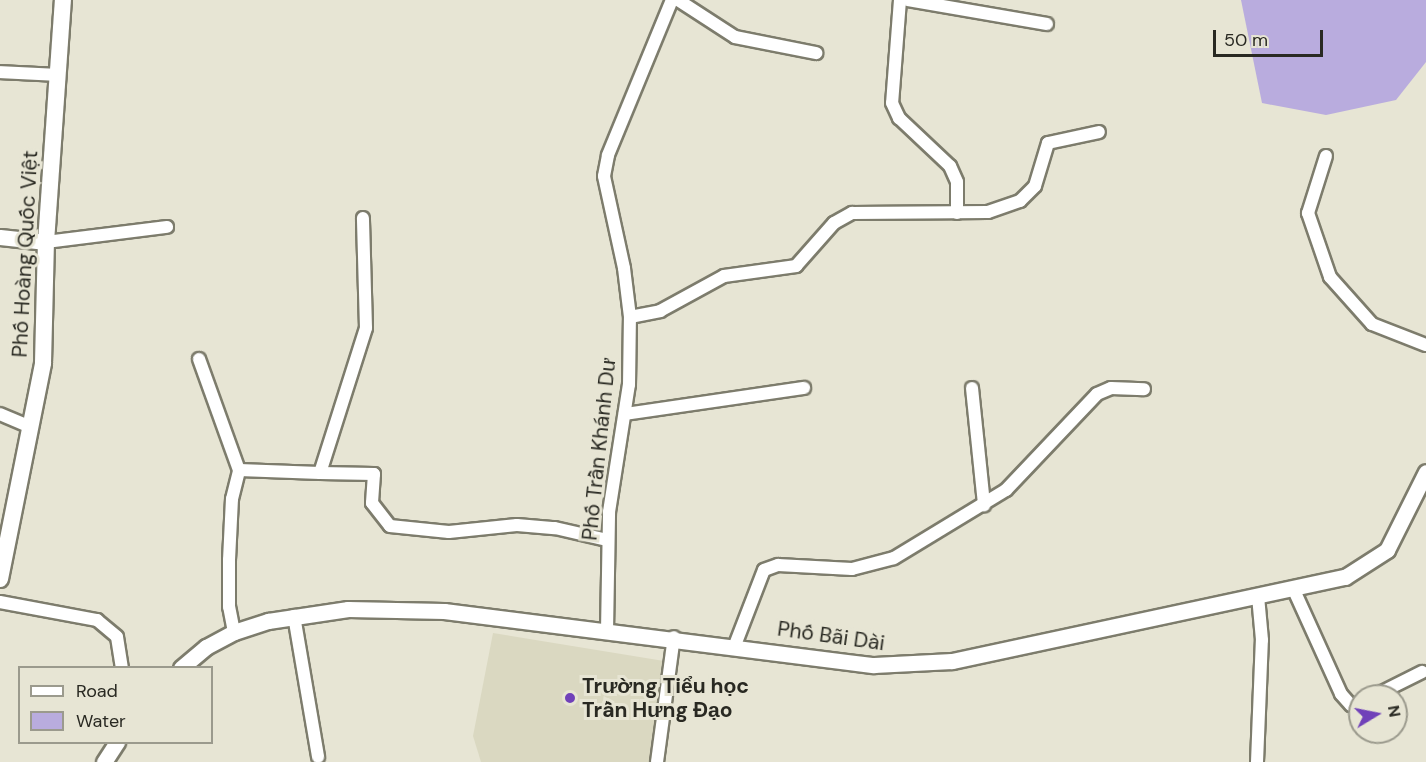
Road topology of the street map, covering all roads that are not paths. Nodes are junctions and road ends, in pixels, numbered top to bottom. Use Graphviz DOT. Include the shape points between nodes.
graph roads {
  1 [pos="63,0"];
  2 [pos="672,0"];
  3 [pos="678,0"];
  4 [pos="900,0"];
  5 [pos="915,1"];
  6 [pos="1047,24"];
  7 [pos="816,53"];
  8 [pos="0,72"];
  9 [pos="58,75"];
  10 [pos="1099,132"];
  11 [pos="1326,156"];
  12 [pos="957,213"];
  13 [pos="363,218"];
  14 [pos="166,227"];
  15 [pos="0,237"];
  16 [pos="46,242"];
  17 [pos="630,317"];
  18 [pos="1426,345"];
  19 [pos="199,359"];
  20 [pos="804,388"];
  21 [pos="972,388"];
  22 [pos="1144,389"];
  23 [pos="0,414"];
  24 [pos="625,414"];
  25 [pos="31,427"];
  26 [pos="239,470"];
  27 [pos="1426,472"];
  28 [pos="320,473"];
  29 [pos="984,505"];
  30 [pos="607,540"];
  31 [pos="0,579"];
  32 [pos="1293,588"];
  33 [pos="1258,596"];
  34 [pos="0,603"];
  35 [pos="294,616"];
  36 [pos="607,631"];
  37 [pos="234,632"];
  38 [pos="674,638"];
  39 [pos="735,645"];
  40 [pos="122,666"];
  41 [pos="183,666"];
  42 [pos="1422,672"];
  43 [pos="1398,684"];
  44 [pos="1348,702"];
  45 [pos="318,757"];
  46 [pos="657,762"];
  47 [pos="1257,762"];
  1 -- 9 [label="main road, Phố Hoàng Quốc Việt"];
  2 -- 17 [label="street, Phố Trần Khánh Dư" via="608,155 604,176"];
  3 -- 7 [label="street" via="735,37"];
  4 -- 12 [label="street" via="892,103 899,118 950,166 957,182"];
  5 -- 6 [label="street"];
  8 -- 9 [label="street"];
  9 -- 16 [label="main road, Phố Hoàng Quốc Việt"];
  10 -- 12 [label="street" via="1048,143 1035,186 1027,197 988,212"];
  11 -- 18 [label="street" via="1308,213 1330,277 1372,324"];
  12 -- 17 [label="street" via="852,213 834,223 796,266 724,276 660,311"];
  13 -- 28 [label="street" via="366,328"];
  14 -- 16 [label="street"];
  15 -- 16 [label="street"];
  16 -- 25 [label="main road, Phố Hoàng Quốc Việt" via="43,363"];
  17 -- 24 [label="street, Phố Trần Khánh Dư"];
  19 -- 26 [label="street"];
  20 -- 24 [label="street"];
  21 -- 29 [label="street"];
  22 -- 29 [label="street" via="1111,388 1097,394 1016,481"];
  23 -- 25 [label="street"];
  24 -- 30 [label="street, Phố Trần Khánh Dư"];
  25 -- 31 [label="main road, Phố Hoàng Quốc Việt"];
  26 -- 28 [label="street"];
  26 -- 37 [label="street" via="232,500 229,560 229,607"];
  27 -- 32 [label="street, Phố Bãi Dài" via="1387,550 1345,577"];
  28 -- 30 [label="street" via="374,474 372,503 390,526 449,531 536,526"];
  29 -- 39 [label="street" via="894,558 868,567 770,567 759,577"];
  30 -- 36 [label="street, Phố Trần Khánh Dư"];
  32 -- 33 [label="street, Phố Bãi Dài"];
  32 -- 44 [label="street"];
  33 -- 39 [label="street, Phố Bãi Dài" via="929,664 874,664"];
  33 -- 47 [label="street" via="1263,640"];
  34 -- 40 [label="street" via="97,620 117,637"];
  35 -- 36 [label="street, Phố Bãi Dài" via="348,609 444,611"];
  35 -- 37 [label="street, Phố Bãi Dài"];
  35 -- 45 [label="street"];
  36 -- 38 [label="street, Phố Bãi Dài"];
  37 -- 41 [label="street, Phố Bãi Dài" via="206,647"];
  38 -- 39 [label="street, Phố Bãi Dài"];
  38 -- 46 [label="street"];
  42 -- 43 [label="street"];
}
